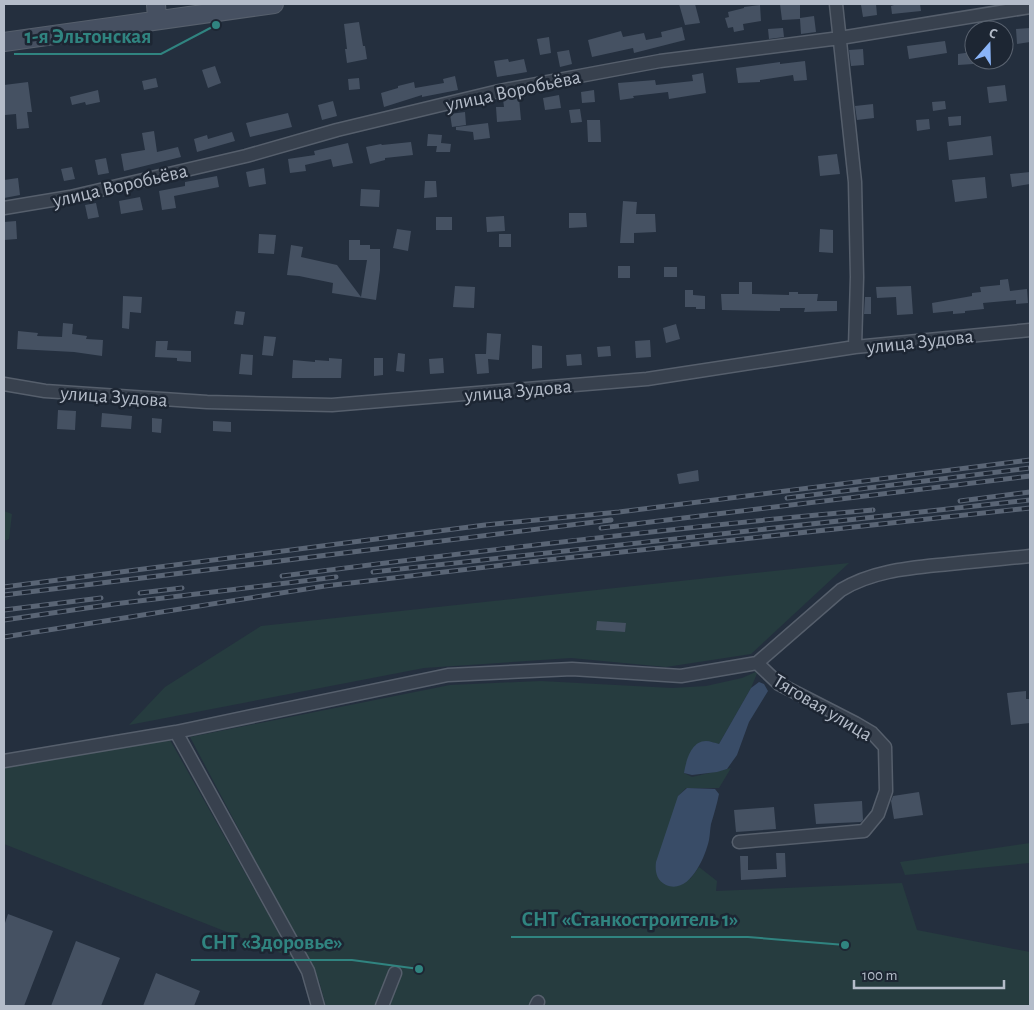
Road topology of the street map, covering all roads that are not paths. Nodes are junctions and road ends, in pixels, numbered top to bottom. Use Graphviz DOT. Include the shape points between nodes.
graph roads {
  1 [pos="274,4"];
  2 [pos="836,4"];
  3 [pos="1030,7"];
  4 [pos="156,11"];
  5 [pos="840,38"];
  6 [pos="4,42"];
  7 [pos="4,208"];
  8 [pos="1030,330"];
  9 [pos="855,347"];
  10 [pos="4,384"];
  11 [pos="1030,556"];
  12 [pos="757,663"];
  13 [pos="176,732"];
  14 [pos="4,761"];
  15 [pos="739,842"];
  16 [pos="395,973"];
  17 [pos="318,1006"];
  18 [pos="382,1006"];
  1 -- 4 [label="street"];
  2 -- 5 [label="street"];
  3 -- 5 [label="street, улица Воробьёва"];
  4 -- 6 [label="street"];
  5 -- 7 [label="street, улица Воробьёва" via="660,60 498,91 246,156 70,197"];
  5 -- 9 [label="street" via="855,182"];
  8 -- 9 [label="street, улица Зудова"];
  9 -- 10 [label="street, улица Зудова" via="647,379 332,406 206,402 45,391"];
  11 -- 12 [label="street" via="911,568 856,581 841,590"];
  12 -- 13 [label="street" via="681,676 572,669 448,675"];
  12 -- 15 [label="street, Тяговая улица" via="779,684 872,733 884,747 886,790 878,814 864,831"];
  13 -- 14 [label="street"];
  13 -- 17 [label="street" via="308,971"];
  16 -- 18 [label="street"];
}
